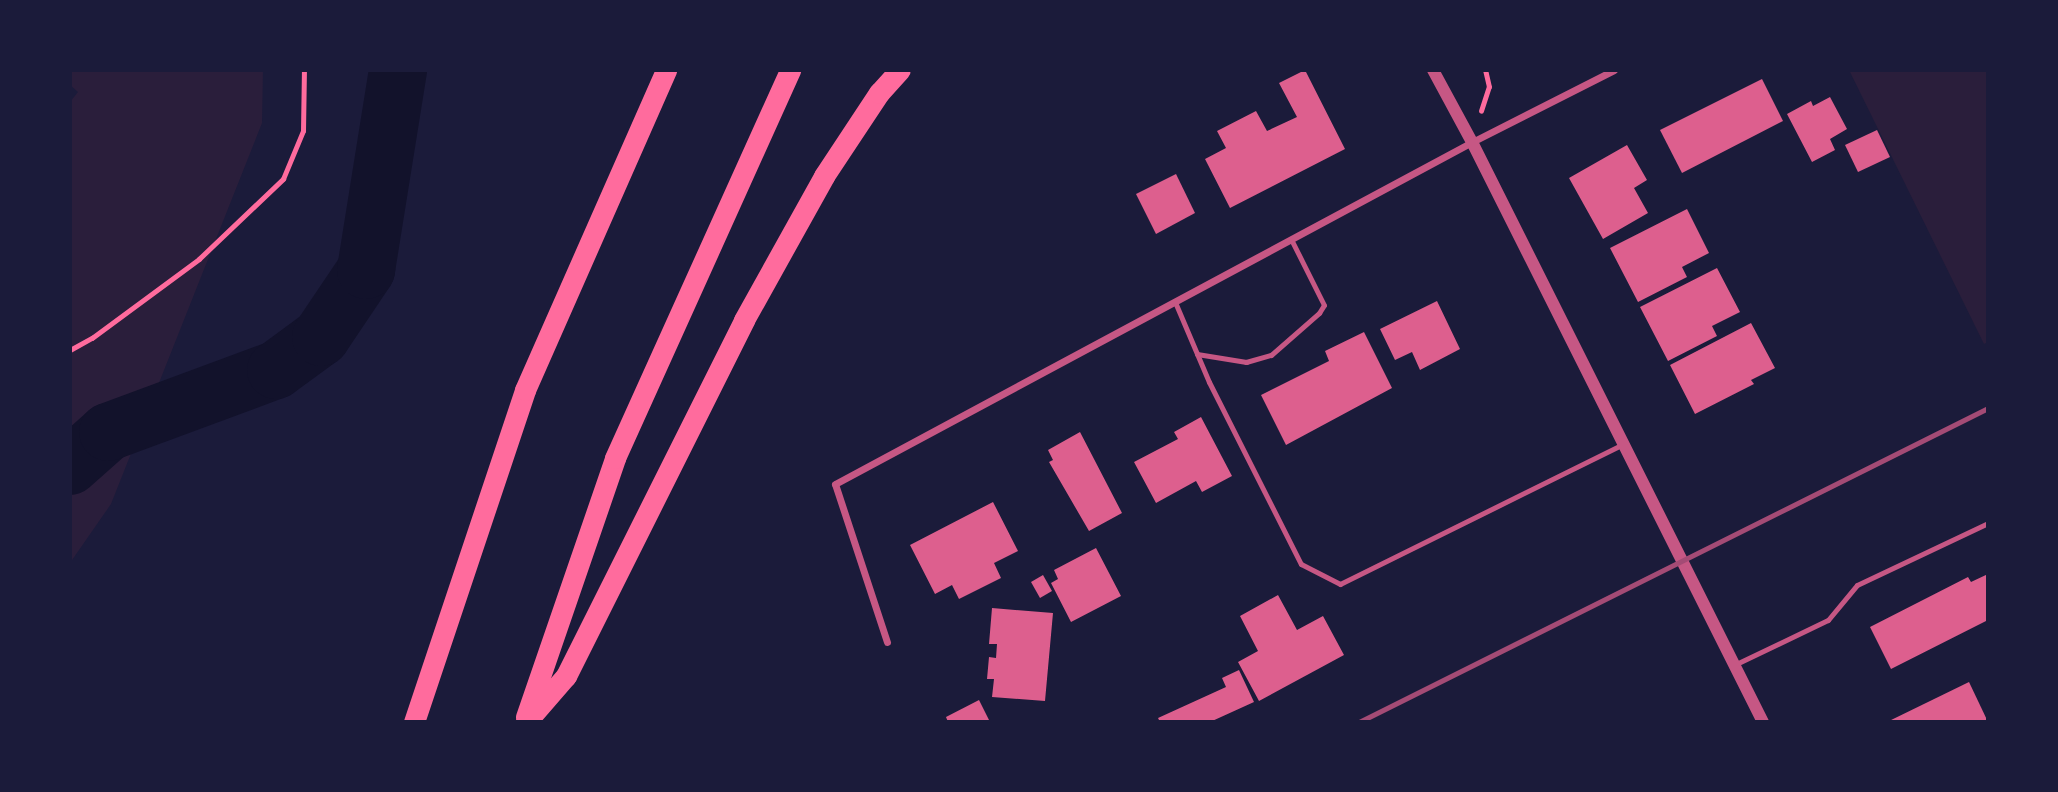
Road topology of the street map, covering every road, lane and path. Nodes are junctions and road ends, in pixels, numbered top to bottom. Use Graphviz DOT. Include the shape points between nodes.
graph roads {
  1 [pos="304,70"];
  2 [pos="666,70"];
  3 [pos="790,70"];
  4 [pos="900,70"];
  5 [pos="1433,70"];
  6 [pos="1485,70"];
  7 [pos="1614,70"];
  8 [pos="1472,142"];
  9 [pos="1291,239"];
  10 [pos="1175,302"];
  11 [pos="70,350"];
  12 [pos="1197,354"];
  13 [pos="1623,444"];
  14 [pos="1988,523"];
  15 [pos="887,642"];
  16 [pos="1734,665"];
  17 [pos="414,722"];
  18 [pos="525,722"];
  19 [pos="1763,722"];
  1 -- 11 [label="path" via="303,131 283,179 199,259"];
  2 -- 17 [label="highway" via="525,390"];
  3 -- 18 [label="highway" via="615,458"];
  4 -- 18 [label="highway" via="879,93 824,176 744,320 566,677"];
  5 -- 8 [label="street"];
  6 -- 8 [label="path" via="1489,87"];
  7 -- 8 [label="street"];
  8 -- 9 [label="street"];
  8 -- 13 [label="street"];
  9 -- 10 [label="street"];
  9 -- 12 [label="lane" via="1324,305 1319,313 1271,355 1246,362"];
  10 -- 12 [label="lane"];
  10 -- 15 [label="street" via="835,484"];
  12 -- 13 [label="lane" via="1301,564 1340,584"];
  13 -- 16 [label="street"];
  14 -- 16 [label="lane" via="1857,585 1828,620"];
  16 -- 19 [label="street"];
}
